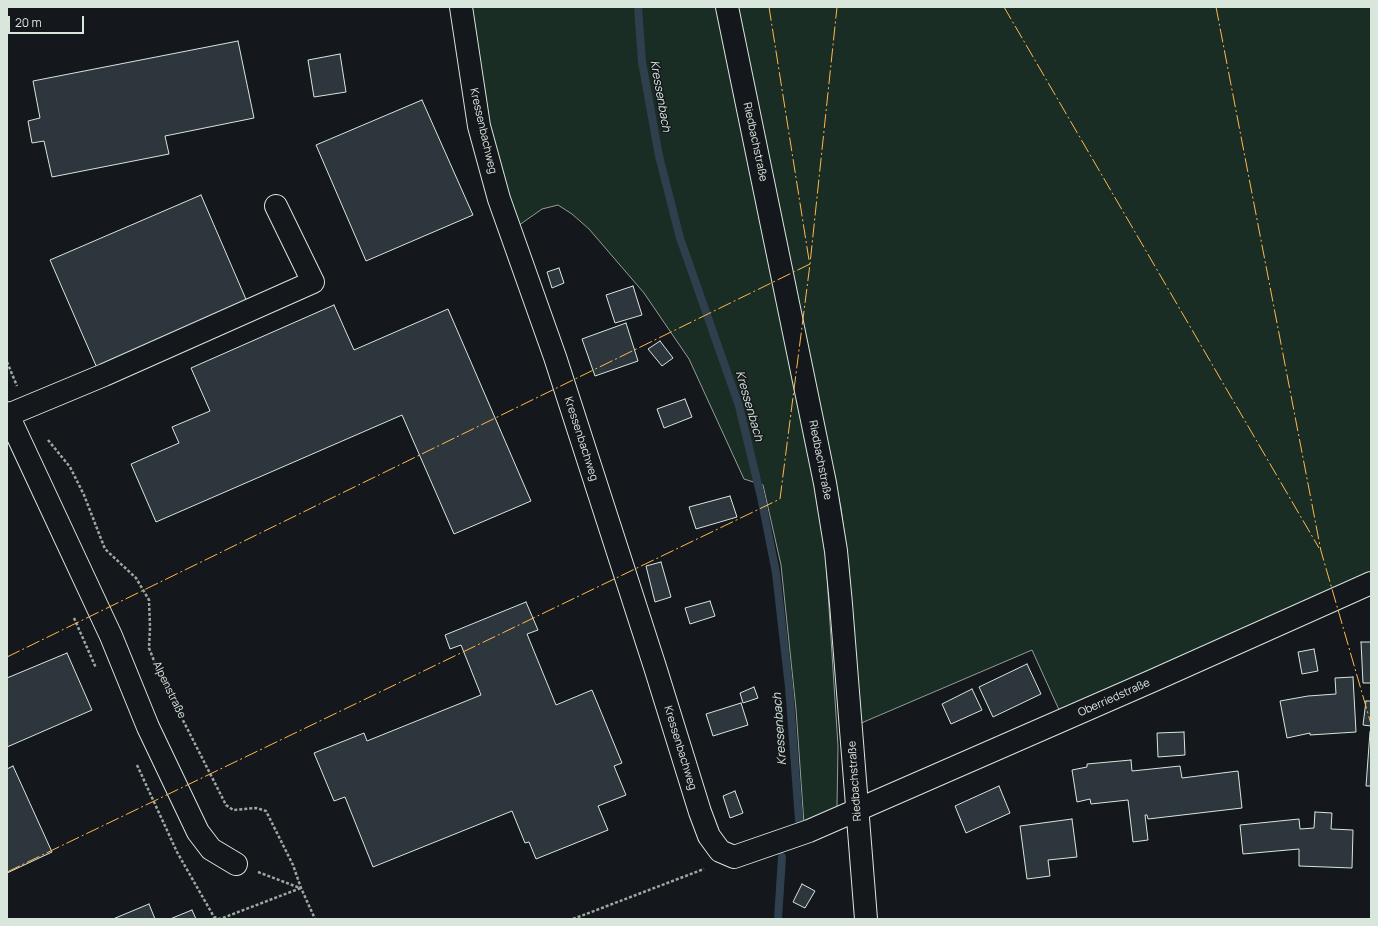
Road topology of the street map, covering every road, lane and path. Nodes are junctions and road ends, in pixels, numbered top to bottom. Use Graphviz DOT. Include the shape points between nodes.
graph roads {
  1 [pos="461,7"];
  2 [pos="727,7"];
  3 [pos="276,206"];
  4 [pos="7,362"];
  5 [pos="14,412"];
  6 [pos="46,438"];
  7 [pos="1371,583"];
  8 [pos="857,810"];
  9 [pos="734,857"];
  10 [pos="236,864"];
  11 [pos="301,888"];
  12 [pos="315,919"];
  13 [pos="573,919"];
  14 [pos="866,919"];
  1 -- 9 [label="street, Kressenbachweg" via="479,126 500,199 555,357 700,812 710,836 720,851"];
  2 -- 8 [label="street, Riedbachstraße" via="825,482 842,604"];
  3 -- 5 [label="street" via="313,282"];
  4 -- 5 [label="path"];
  5 -- 10 [label="street" via="148,728 198,832 211,850"];
  6 -- 11 [label="path, Alpenstraße" via="70,466 105,549 136,578 149,600 149,648 152,656 226,805 233,810 256,808 266,811"];
  7 -- 8 [label="street, Oberriedstraße"];
  8 -- 9 [label="street" via="809,831"];
  8 -- 14 [label="street, Riedbachstraße"];
  9 -- 13 [label="path"];
  10 -- 11 [label="path"];
  11 -- 12 [label="path, Alpenstraße"];
}
